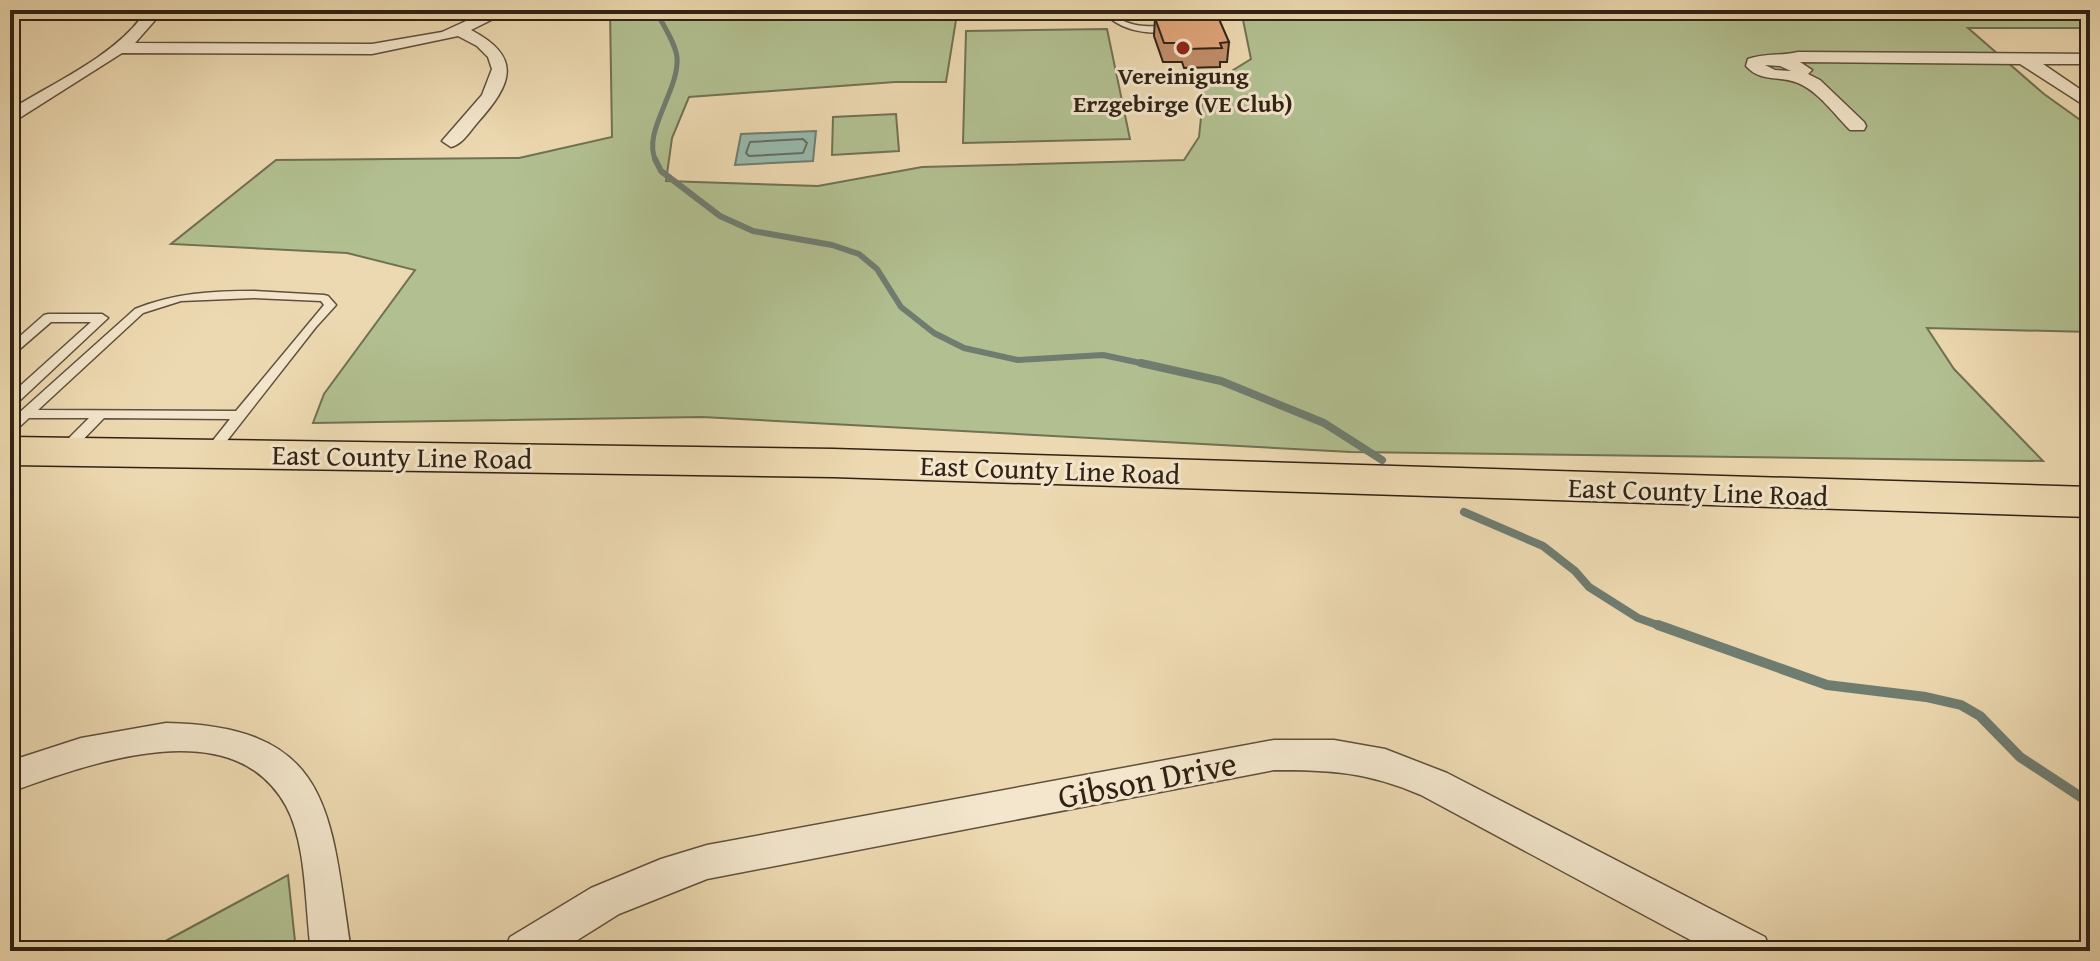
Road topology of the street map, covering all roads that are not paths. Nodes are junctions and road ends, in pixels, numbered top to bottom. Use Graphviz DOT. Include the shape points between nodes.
graph roads {
  1 [pos="145,10"];
  2 [pos="503,10"];
  3 [pos="1106,10"];
  4 [pos="1182,27"];
  5 [pos="460,31"];
  6 [pos="117,48"];
  7 [pos="2025,59"];
  8 [pos="2090,59"];
  9 [pos="1784,61"];
  10 [pos="1798,76"];
  11 [pos="2090,104"];
  12 [pos="10,118"];
  13 [pos="1857,126"];
  14 [pos="451,141"];
  15 [pos="10,351"];
  16 [pos="10,402"];
  17 [pos="100,415"];
  18 [pos="240,415"];
  19 [pos="10,428"];
  20 [pos="18,433"];
  21 [pos="63,452"];
  22 [pos="210,453"];
  23 [pos="2090,502"];
  24 [pos="10,777"];
  25 [pos="331,951"];
  26 [pos="524,951"];
  27 [pos="1751,951"];
  1 -- 6 [label="street" via="146,24"];
  2 -- 5 [label="street"];
  3 -- 4 [label="lane" via="1124,26"];
  5 -- 6 [label="street" via="416,43 349,50"];
  5 -- 14 [label="street" via="491,48 501,76 490,98"];
  6 -- 12 [label="street"];
  7 -- 8 [label="street"];
  7 -- 9 [label="street"];
  7 -- 11 [label="street"];
  9 -- 10 [label="street" via="1803,70"];
  9 -- 10 [label="street" via="1765,59 1754,66 1772,75"];
  10 -- 13 [label="street" via="1814,84"];
  15 -- 16 [label="lane" via="48,318 102,318"];
  17 -- 18 [label="lane"];
  17 -- 20 [label="lane"];
  17 -- 21 [label="lane"];
  18 -- 20 [label="lane" via="330,305 324,298 196,296 156,302 139,311"];
  18 -- 22 [label="lane"];
  19 -- 20 [label="lane"];
  20 -- 21 [label="main road, East County Line Road"];
  21 -- 22 [label="main road, East County Line Road"];
  22 -- 23 [label="main road, East County Line Road" via="849,463"];
  24 -- 25 [label="street" via="89,749 146,738 193,737 235,745 265,759 299,793 309,816"];
  26 -- 27 [label="street, Gibson Drive" via="605,901 707,862 1274,755 1334,755 1385,764 1434,784"];
}
